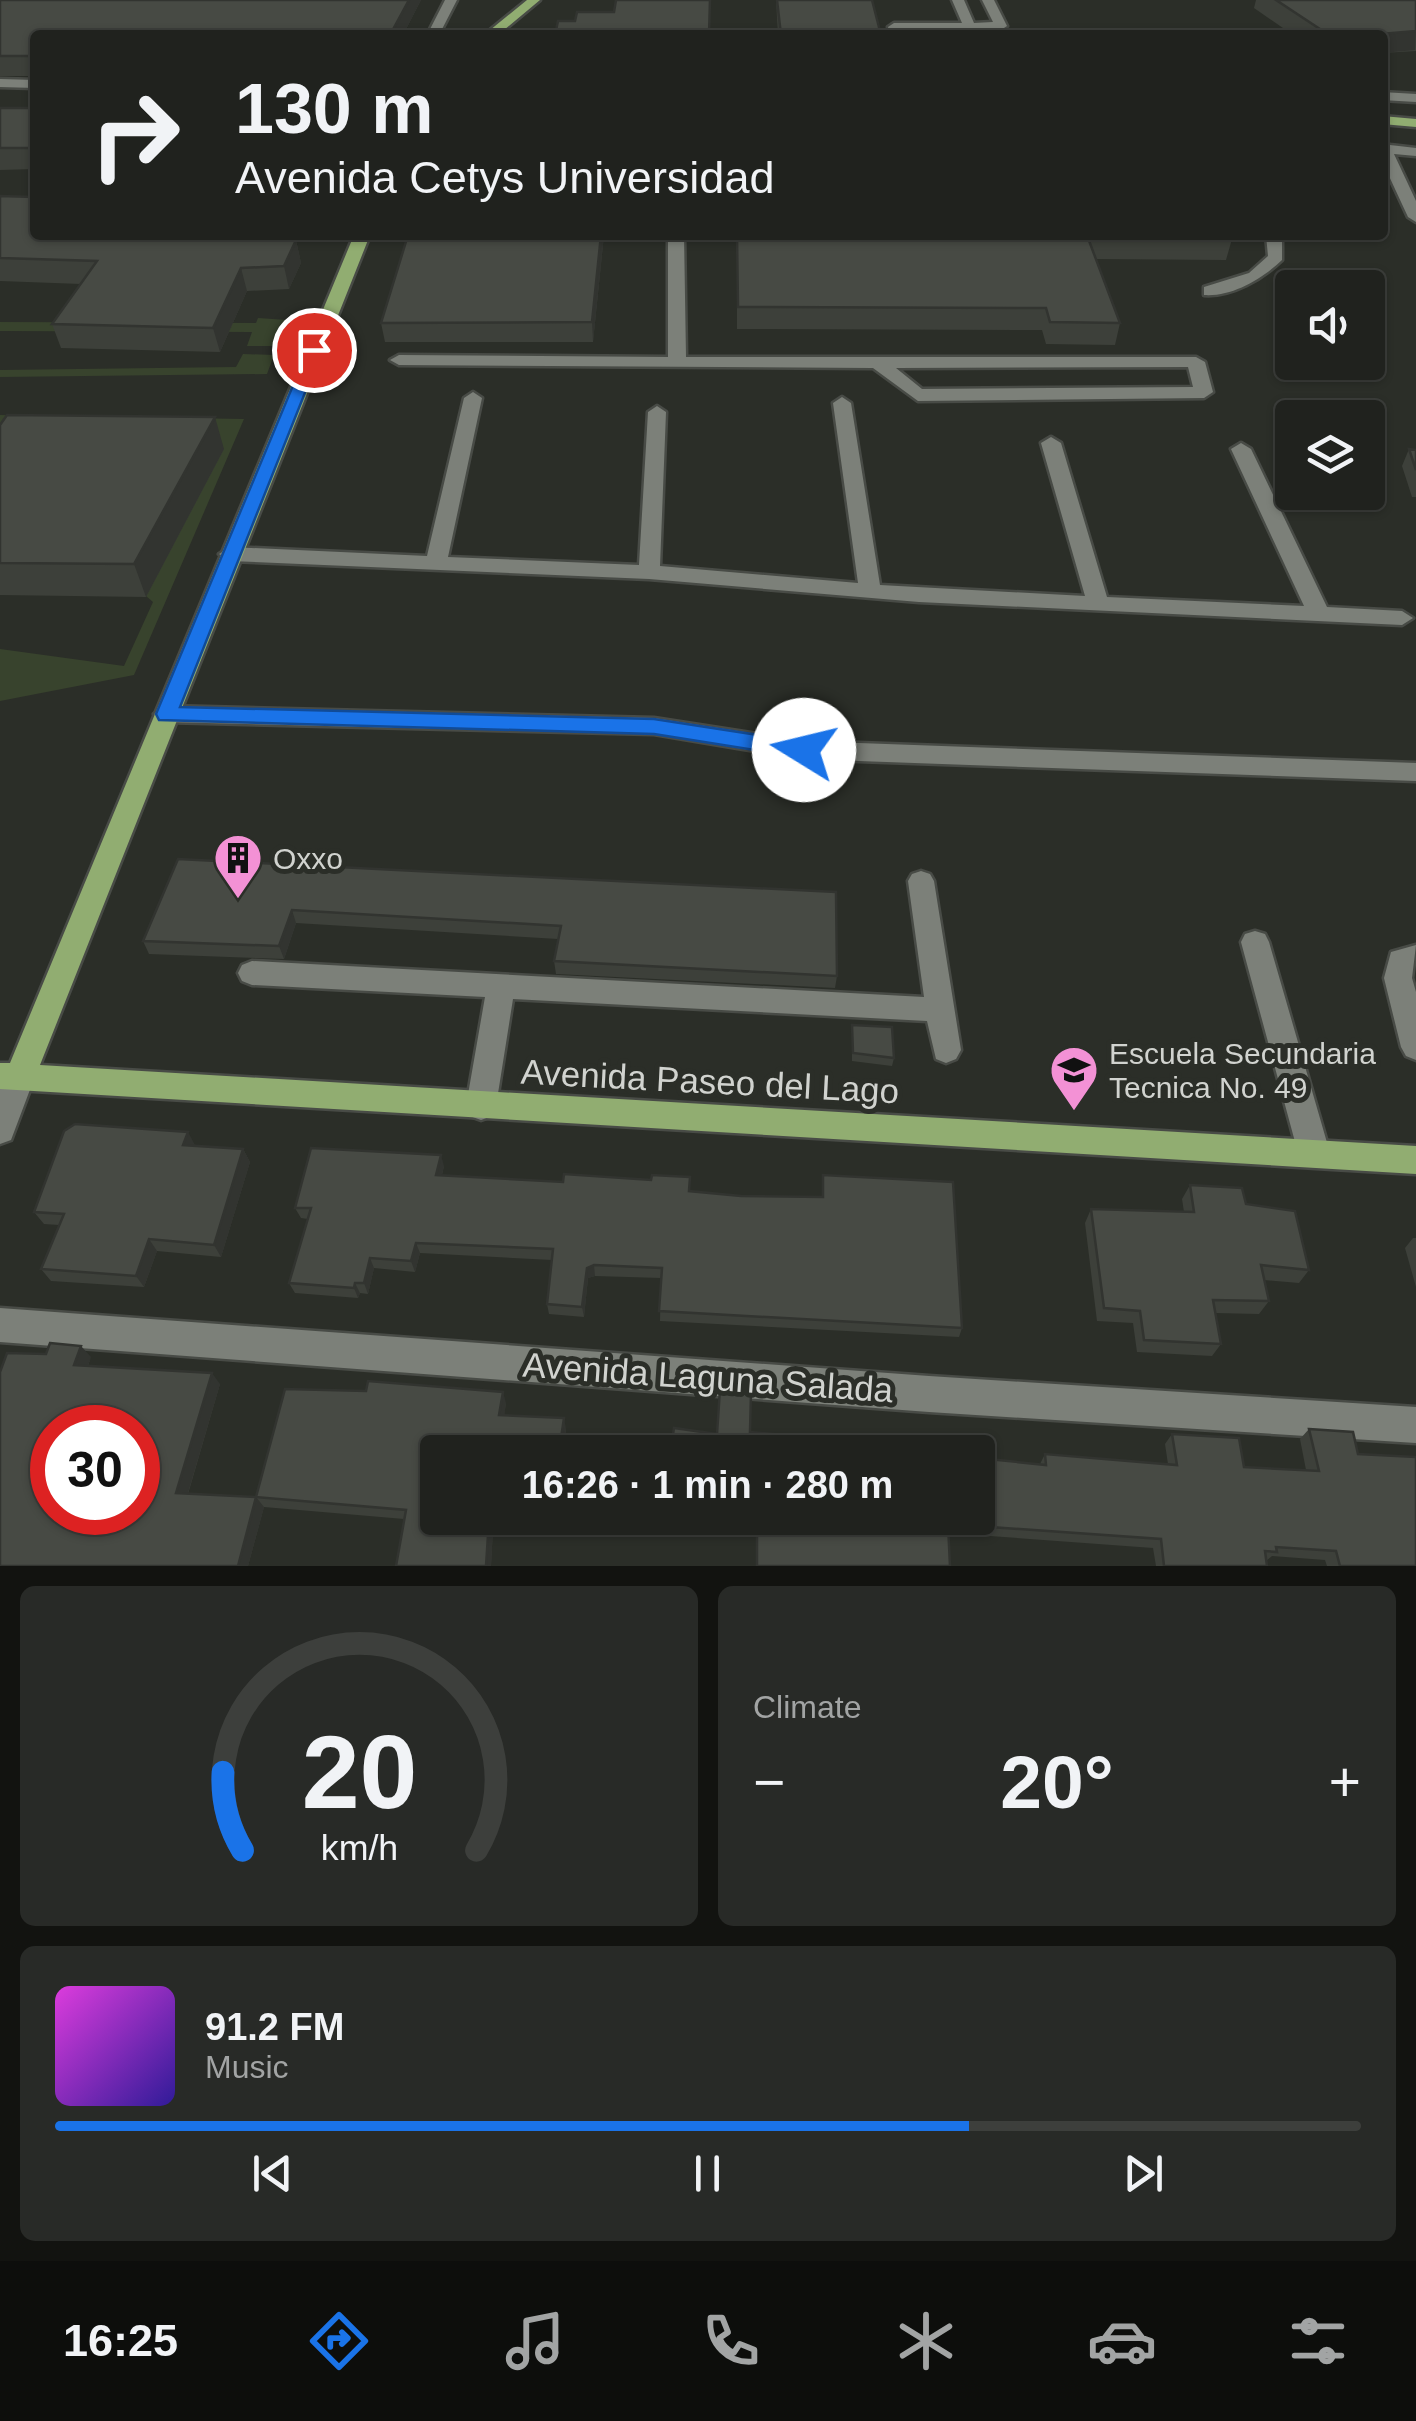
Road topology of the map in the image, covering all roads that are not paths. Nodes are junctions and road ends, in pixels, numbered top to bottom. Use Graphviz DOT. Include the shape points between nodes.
graph roads {
  1 [pos="451,0"];
  2 [pos="958,0"];
  3 [pos="988,0"];
  4 [pos="526,2"];
  5 [pos="926,12"];
  6 [pos="893,25"];
  7 [pos="970,26"];
  8 [pos="931,27"];
  9 [pos="436,30"];
  10 [pos="495,30"];
  11 [pos="0,83"];
  12 [pos="30,84"];
  13 [pos="1388,96"];
  14 [pos="1416,98"];
  15 [pos="1388,121"];
  16 [pos="1416,123"];
  17 [pos="1388,147"];
  18 [pos="1416,152"];
  19 [pos="1388,155"];
  20 [pos="1416,218"];
  21 [pos="360,240"];
  22 [pos="676,240"];
  23 [pos="1274,240"];
  24 [pos="1210,291"];
  25 [pos="399,360"];
  26 [pos="878,363"];
  27 [pos="677,364"];
  28 [pos="473,398"];
  29 [pos="842,403"];
  30 [pos="657,412"];
  31 [pos="1052,443"];
  32 [pos="1241,449"];
  33 [pos="230,554"];
  34 [pos="436,562"];
  35 [pos="649,572"];
  36 [pos="870,590"];
  37 [pos="1098,602"];
  38 [pos="1318,612"];
  39 [pos="1402,618"];
  40 [pos="166,714"];
  41 [pos="1416,772"];
  42 [pos="921,881"];
  43 [pos="1255,942"];
  44 [pos="1416,956"];
  45 [pos="252,973"];
  46 [pos="501,988"];
  47 [pos="940,1010"];
  48 [pos="1416,1047"];
  49 [pos="946,1050"];
  50 [pos="9,1077"];
  51 [pos="481,1106"];
  52 [pos="0,1130"];
  53 [pos="1314,1154"];
  54 [pos="1416,1160"];
  55 [pos="0,1326"];
  56 [pos="1416,1425"];
  1 -- 9 [label="street"];
  2 -- 7 [label="street"];
  3 -- 7 [label="street" via="1001,26"];
  4 -- 10 [label="main road"];
  5 -- 8 [label="street"];
  6 -- 8 [label="street"];
  7 -- 8 [label="street"];
  11 -- 12 [label="street"];
  13 -- 14 [label="street"];
  15 -- 16 [label="main road"];
  17 -- 18 [label="street"];
  19 -- 20 [label="street"];
  21 -- 33 [label="main road"];
  22 -- 27 [label="street"];
  23 -- 24 [label="street" via="1276,257 1255,276"];
  25 -- 27 [label="street"];
  26 -- 26 [label="street" via="918,395 1204,392 1196,362"];
  26 -- 27 [label="street"];
  28 -- 34 [label="street"];
  29 -- 36 [label="street"];
  30 -- 35 [label="street"];
  31 -- 37 [label="street"];
  32 -- 38 [label="street"];
  33 -- 34 [label="street"];
  33 -- 40 [label="main road"];
  34 -- 35 [label="street"];
  35 -- 36 [label="street"];
  36 -- 37 [label="street"];
  37 -- 38 [label="street"];
  38 -- 39 [label="street"];
  40 -- 41 [label="street" via="654,726 804,750"];
  40 -- 50 [label="main road"];
  42 -- 47 [label="street"];
  43 -- 53 [label="street"];
  44 -- 48 [label="street" via="1402,960 1398,978"];
  45 -- 46 [label="street"];
  46 -- 47 [label="street"];
  46 -- 51 [label="street"];
  47 -- 49 [label="street"];
  50 -- 51 [label="main road, Avenida Paseo del Lago"];
  50 -- 52 [label="street"];
  51 -- 53 [label="main road, Avenida Paseo del Lago"];
  53 -- 54 [label="main road, Avenida Paseo del Lago"];
  55 -- 56 [label="street, Avenida Laguna Salada"];
}
